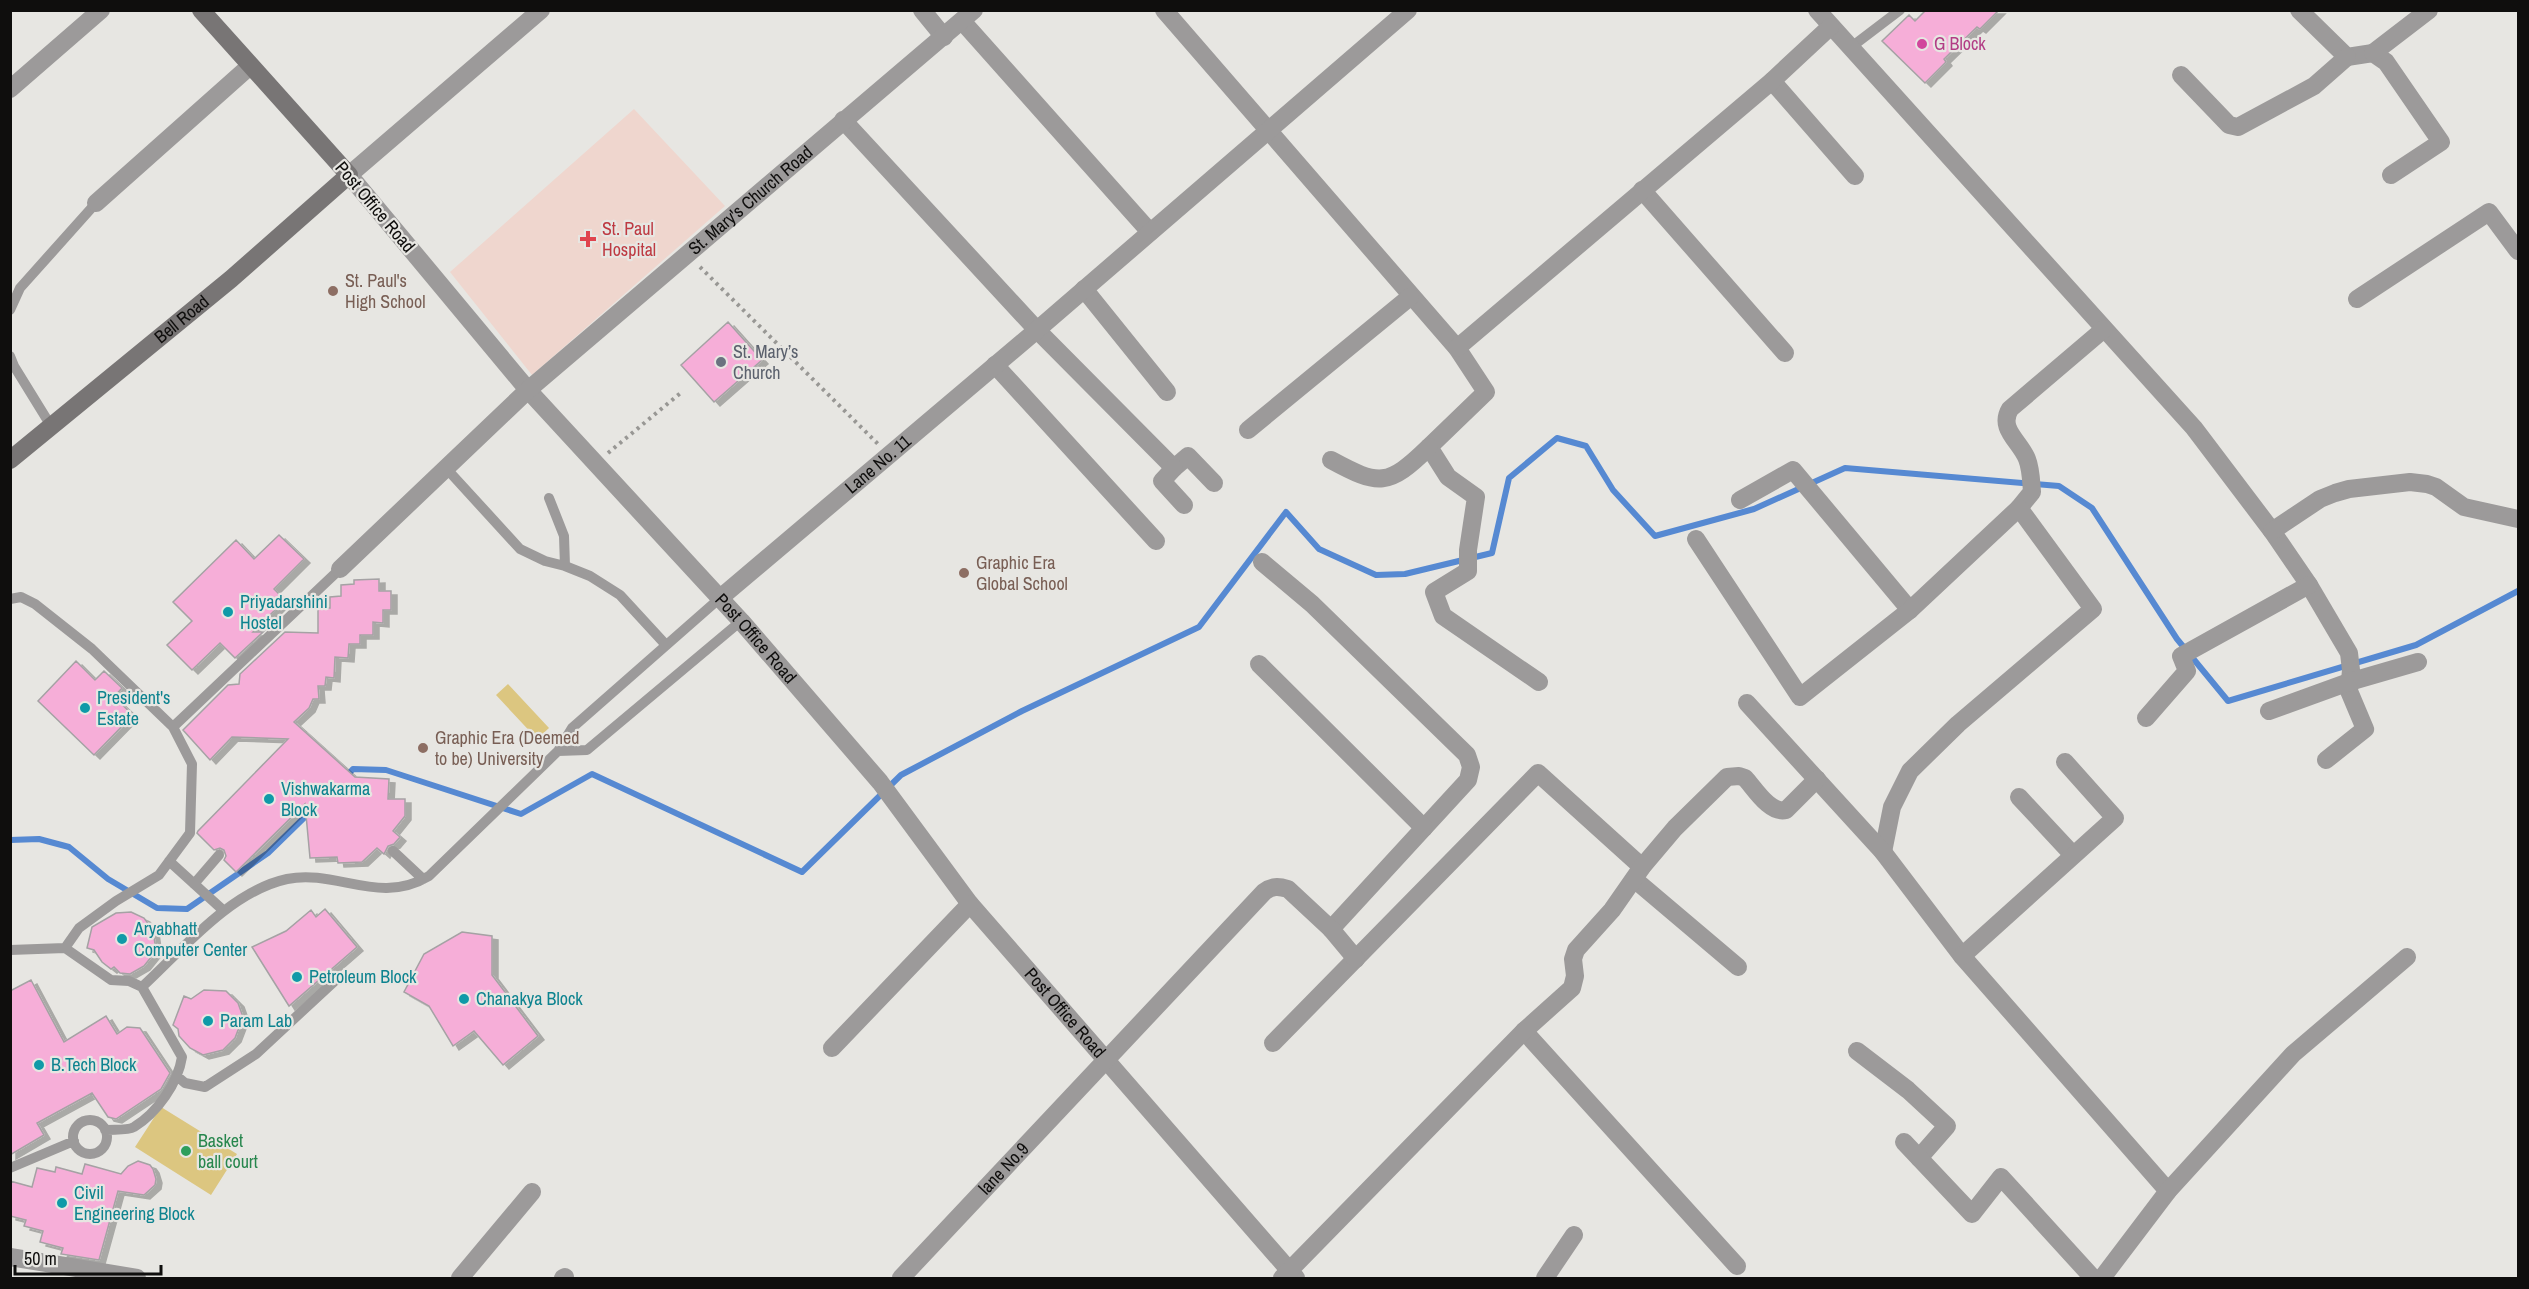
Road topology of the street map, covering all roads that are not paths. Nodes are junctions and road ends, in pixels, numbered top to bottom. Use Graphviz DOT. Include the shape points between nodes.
graph roads {
  1 [pos="101,10"];
  2 [pos="201,10"];
  3 [pos="541,10"];
  4 [pos="922,10"];
  5 [pos="1164,10"];
  6 [pos="1408,10"];
  7 [pos="1817,10"];
  8 [pos="1900,10"];
  9 [pos="2299,10"];
  10 [pos="2429,10"];
  11 [pos="968,16"];
  12 [pos="1830,27"];
  13 [pos="944,37"];
  14 [pos="1850,48"];
  15 [pos="2373,53"];
  16 [pos="2347,57"];
  17 [pos="250,66"];
  18 [pos="2181,75"];
  19 [pos="1772,81"];
  20 [pos="10,89"];
  21 [pos="843,120"];
  22 [pos="1268,131"];
  23 [pos="349,175"];
  24 [pos="2391,175"];
  25 [pos="1855,176"];
  26 [pos="1642,190"];
  27 [pos="96,203"];
  28 [pos="1150,232"];
  29 [pos="2518,251"];
  30 [pos="1084,289"];
  31 [pos="1410,297"];
  32 [pos="2357,299"];
  33 [pos="10,310"];
  34 [pos="2104,329"];
  35 [pos="1037,330"];
  36 [pos="1457,348"];
  37 [pos="1785,353"];
  38 [pos="10,356"];
  39 [pos="995,366"];
  40 [pos="528,390"];
  41 [pos="1167,392"];
  42 [pos="51,426"];
  43 [pos="1248,430"];
  44 [pos="1429,447"];
  45 [pos="10,460"];
  46 [pos="1331,460"];
  47 [pos="445,467"];
  48 [pos="1174,468"];
  49 [pos="1215,483"];
  50 [pos="549,498"];
  51 [pos="1740,500"];
  52 [pos="1184,506"];
  53 [pos="2019,508"];
  54 [pos="2518,519"];
  55 [pos="2272,531"];
  56 [pos="1696,538"];
  57 [pos="1156,542"];
  58 [pos="1262,562"];
  59 [pos="565,566"];
  60 [pos="340,569"];
  61 [pos="2309,585"];
  62 [pos="720,598"];
  63 [pos="10,599"];
  64 [pos="1910,610"];
  65 [pos="741,621"];
  66 [pos="666,645"];
  67 [pos="2418,662"];
  68 [pos="1258,664"];
  69 [pos="2350,668"];
  70 [pos="1539,682"];
  71 [pos="1747,703"];
  72 [pos="2269,711"];
  73 [pos="2146,718"];
  74 [pos="173,727"];
  75 [pos="558,752"];
  76 [pos="2326,760"];
  77 [pos="2065,762"];
  78 [pos="1817,779"];
  79 [pos="2019,797"];
  80 [pos="1424,828"];
  81 [pos="393,851"];
  82 [pos="1883,852"];
  83 [pos="219,855"];
  84 [pos="2073,855"];
  85 [pos="169,861"];
  86 [pos="1638,873"];
  87 [pos="423,879"];
  88 [pos="197,886"];
  89 [pos="970,904"];
  90 [pos="224,911"];
  91 [pos="1331,929"];
  92 [pos="65,948"];
  93 [pos="10,950"];
  94 [pos="1962,956"];
  95 [pos="2407,957"];
  96 [pos="1356,959"];
  97 [pos="1738,967"];
  98 [pos="339,978"];
  99 [pos="142,987"];
  100 [pos="1524,1031"];
  101 [pos="1273,1043"];
  102 [pos="832,1048"];
  103 [pos="1857,1051"];
  104 [pos="1106,1060"];
  105 [pos="178,1077"];
  106 [pos="105,1130"];
  107 [pos="74,1141"];
  108 [pos="1904,1142"];
  109 [pos="1919,1158"];
  110 [pos="10,1168"];
  111 [pos="2168,1191"];
  112 [pos="532,1192"];
  113 [pos="1574,1235"];
  114 [pos="10,1257"];
  115 [pos="1737,1266"];
  116 [pos="1290,1276"];
  117 [pos="137,1278"];
  118 [pos="460,1278"];
  119 [pos="901,1278"];
  120 [pos="1545,1278"];
  121 [pos="2093,1278"];
  122 [pos="2102,1278"];
  1 -- 20 [label="street"];
  2 -- 17 [label="street, Post Office Road"];
  3 -- 23 [label="street"];
  4 -- 13 [label="street"];
  5 -- 22 [label="street"];
  6 -- 22 [label="street, Lane No. 11"];
  7 -- 12 [label="street"];
  8 -- 14 [label="lane"];
  9 -- 16 [label="street"];
  10 -- 15 [label="street"];
  11 -- 13 [label="street, St. Mary's Church Road"];
  11 -- 28 [label="street"];
  12 -- 14 [label="street"];
  12 -- 19 [label="street"];
  13 -- 21 [label="street, St. Mary's Church Road"];
  14 -- 34 [label="street"];
  15 -- 16 [label="street"];
  15 -- 24 [label="street" via="2386,62 2441,142"];
  16 -- 18 [label="street" via="2314,86 2238,127 2229,125"];
  17 -- 23 [label="street, Post Office Road"];
  17 -- 27 [label="street"];
  19 -- 25 [label="street"];
  19 -- 26 [label="street"];
  21 -- 35 [label="street"];
  21 -- 40 [label="street, St. Mary's Church Road"];
  22 -- 28 [label="street, Lane No. 11"];
  22 -- 31 [label="street"];
  23 -- 40 [label="street, Post Office Road"];
  23 -- 42 [label="street, Bell Road" via="231,279"];
  26 -- 36 [label="street"];
  26 -- 37 [label="street"];
  27 -- 33 [label="lane" via="20,288"];
  28 -- 30 [label="street, Lane No. 11"];
  29 -- 32 [label="street" via="2489,212"];
  30 -- 35 [label="street, Lane No. 11"];
  30 -- 41 [label="street"];
  31 -- 36 [label="street"];
  31 -- 43 [label="street"];
  34 -- 53 [label="street" via="2007,413 2007,430 2023,450 2031,471 2032,492"];
  34 -- 55 [label="street" via="2194,428"];
  35 -- 39 [label="street, Lane No. 11"];
  35 -- 48 [label="street"];
  36 -- 44 [label="street" via="1486,392"];
  38 -- 42 [label="lane"];
  39 -- 57 [label="street"];
  39 -- 62 [label="street, Lane No. 11"];
  40 -- 47 [label="street, St. Mary's Church Road"];
  40 -- 62 [label="street, Post Office Road"];
  42 -- 45 [label="street, Bell Road"];
  44 -- 46 [label="street" via="1389,478 1370,479"];
  44 -- 70 [label="street" via="1448,477 1476,497 1468,571 1434,592 1443,616"];
  47 -- 59 [label="lane" via="520,549"];
  47 -- 60 [label="street, St. Mary's Church Road"];
  48 -- 49 [label="street" via="1188,456"];
  48 -- 52 [label="street" via="1162,481"];
  50 -- 59 [label="lane" via="564,536"];
  51 -- 64 [label="street" via="1793,470"];
  53 -- 64 [label="street"];
  53 -- 82 [label="street" via="2093,609 1958,723 1910,771 1892,807"];
  54 -- 55 [label="street" via="2464,507 2436,487 2410,482 2335,493"];
  55 -- 61 [label="street"];
  56 -- 64 [label="street" via="1800,697"];
  58 -- 80 [label="street" via="1312,604 1467,755 1471,768 1468,780"];
  59 -- 66 [label="lane" via="620,595"];
  60 -- 74 [label="lane"];
  61 -- 69 [label="street"];
  61 -- 73 [label="street" via="2189,652 2187,670"];
  62 -- 65 [label="street, Post Office Road"];
  62 -- 66 [label="lane"];
  63 -- 74 [label="lane" via="21,597 35,604 92,649"];
  65 -- 75 [label="lane" via="587,750"];
  65 -- 89 [label="street, Post Office Road" via="880,782"];
  66 -- 75 [label="lane" via="572,728"];
  67 -- 69 [label="street"];
  68 -- 80 [label="street"];
  69 -- 72 [label="street"];
  69 -- 76 [label="street" via="2349,691 2365,729"];
  71 -- 78 [label="street"];
  74 -- 85 [label="lane" via="192,764 191,810 190,833"];
  75 -- 87 [label="lane"];
  77 -- 84 [label="street" via="2115,818"];
  78 -- 82 [label="street"];
  78 -- 86 [label="street" via="1782,811 1774,809 1745,778 1727,777 1675,828"];
  79 -- 84 [label="street"];
  80 -- 91 [label="street"];
  81 -- 87 [label="lane"];
  82 -- 94 [label="street"];
  83 -- 88 [label="lane"];
  84 -- 94 [label="street"];
  85 -- 88 [label="lane"];
  85 -- 92 [label="lane" via="159,875 79,928"];
  86 -- 96 [label="street" via="1538,773"];
  86 -- 97 [label="street"];
  86 -- 100 [label="street" via="1576,950 1572,988"];
  87 -- 90 [label="lane" via="413,885 382,888 309,878 287,879 261,888"];
  88 -- 90 [label="lane"];
  89 -- 102 [label="street"];
  89 -- 104 [label="street, Post Office Road"];
  90 -- 99 [label="lane"];
  91 -- 96 [label="street, lane No.9"];
  91 -- 104 [label="street, lane No.9" via="1287,889 1270,888"];
  92 -- 93 [label="lane"];
  92 -- 99 [label="lane" via="111,980"];
  94 -- 111 [label="street"];
  95 -- 111 [label="street" via="2293,1054"];
  96 -- 101 [label="street"];
  98 -- 105 [label="lane" via="256,1054 205,1087"];
  99 -- 105 [label="lane" via="182,1057"];
  100 -- 115 [label="street"];
  100 -- 116 [label="street"];
  103 -- 109 [label="street" via="1947,1126"];
  104 -- 116 [label="street, Post Office Road"];
  104 -- 119 [label="street, lane No.9"];
  105 -- 106 [label="lane" via="133,1128"];
  106 -- 107 [label="lane" via="98,1122 87,1120 75,1130"];
  106 -- 107 [label="lane" via="105,1145 91,1154 80,1150"];
  107 -- 110 [label="lane"];
  108 -- 109 [label="street"];
  109 -- 121 [label="street" via="1972,1214 2001,1177"];
  111 -- 122 [label="street"];
  112 -- 118 [label="street"];
  113 -- 120 [label="street"];
  114 -- 117 [label="street"];
}
